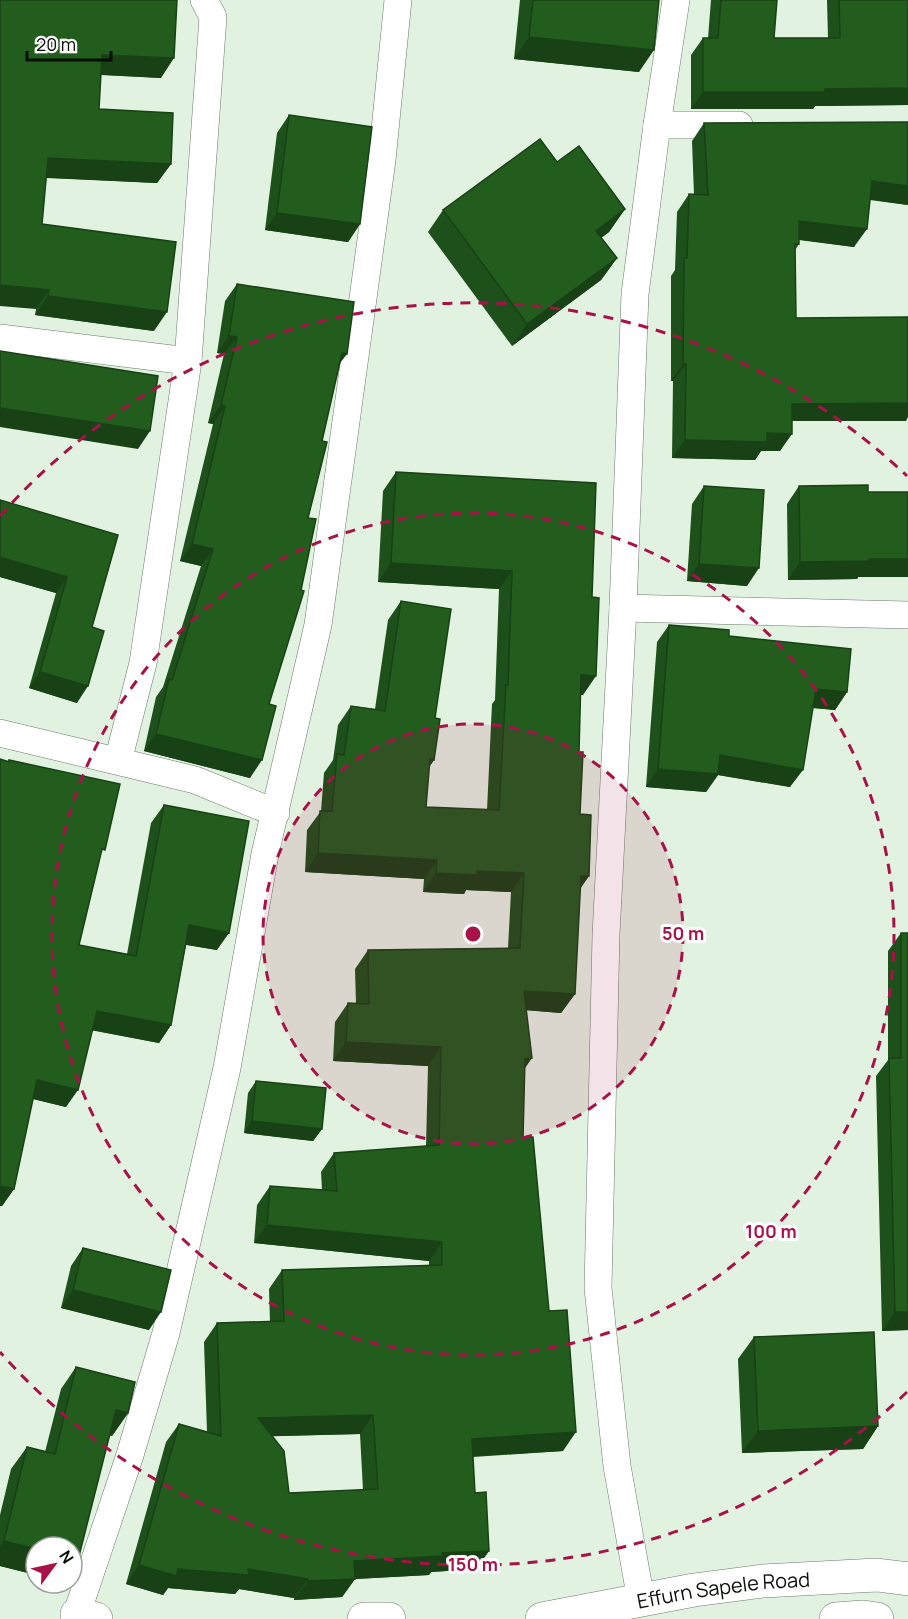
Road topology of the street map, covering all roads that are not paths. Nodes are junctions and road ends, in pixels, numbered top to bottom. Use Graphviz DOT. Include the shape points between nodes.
graph roads {
  1 [pos="204,0"];
  2 [pos="398,0"];
  3 [pos="676,0"];
  4 [pos="657,125"];
  5 [pos="765,125"];
  6 [pos="0,338"];
  7 [pos="188,361"];
  8 [pos="623,608"];
  9 [pos="908,615"];
  10 [pos="0,733"];
  11 [pos="118,761"];
  12 [pos="276,813"];
  13 [pos="908,1579"];
  14 [pos="641,1600"];
  15 [pos="83,1617"];
  16 [pos="552,1618"];
  17 [pos="364,1619"];
  18 [pos="389,1619"];
  19 [pos="836,1619"];
  20 [pos="877,1619"];
  1 -- 7 [label="street" via="213,17"];
  2 -- 12 [label="street" via="382,160 318,625"];
  3 -- 4 [label="street"];
  4 -- 5 [label="street"];
  4 -- 8 [label="street" via="635,294"];
  6 -- 7 [label="street"];
  7 -- 11 [label="street" via="143,663"];
  8 -- 9 [label="street"];
  8 -- 14 [label="street" via="606,935 598,1288 617,1466"];
  10 -- 11 [label="street"];
  11 -- 12 [label="street" via="195,780"];
  12 -- 15 [label="street" via="265,854 227,1068 166,1333"];
  13 -- 14 [label="highway, Effurn Sapele Road" via="876,1575 763,1581"];
  14 -- 16 [label="highway, Effurn Sapele Road"];
  17 -- 18 [label="highway"];
  19 -- 20 [label="highway"];
}
